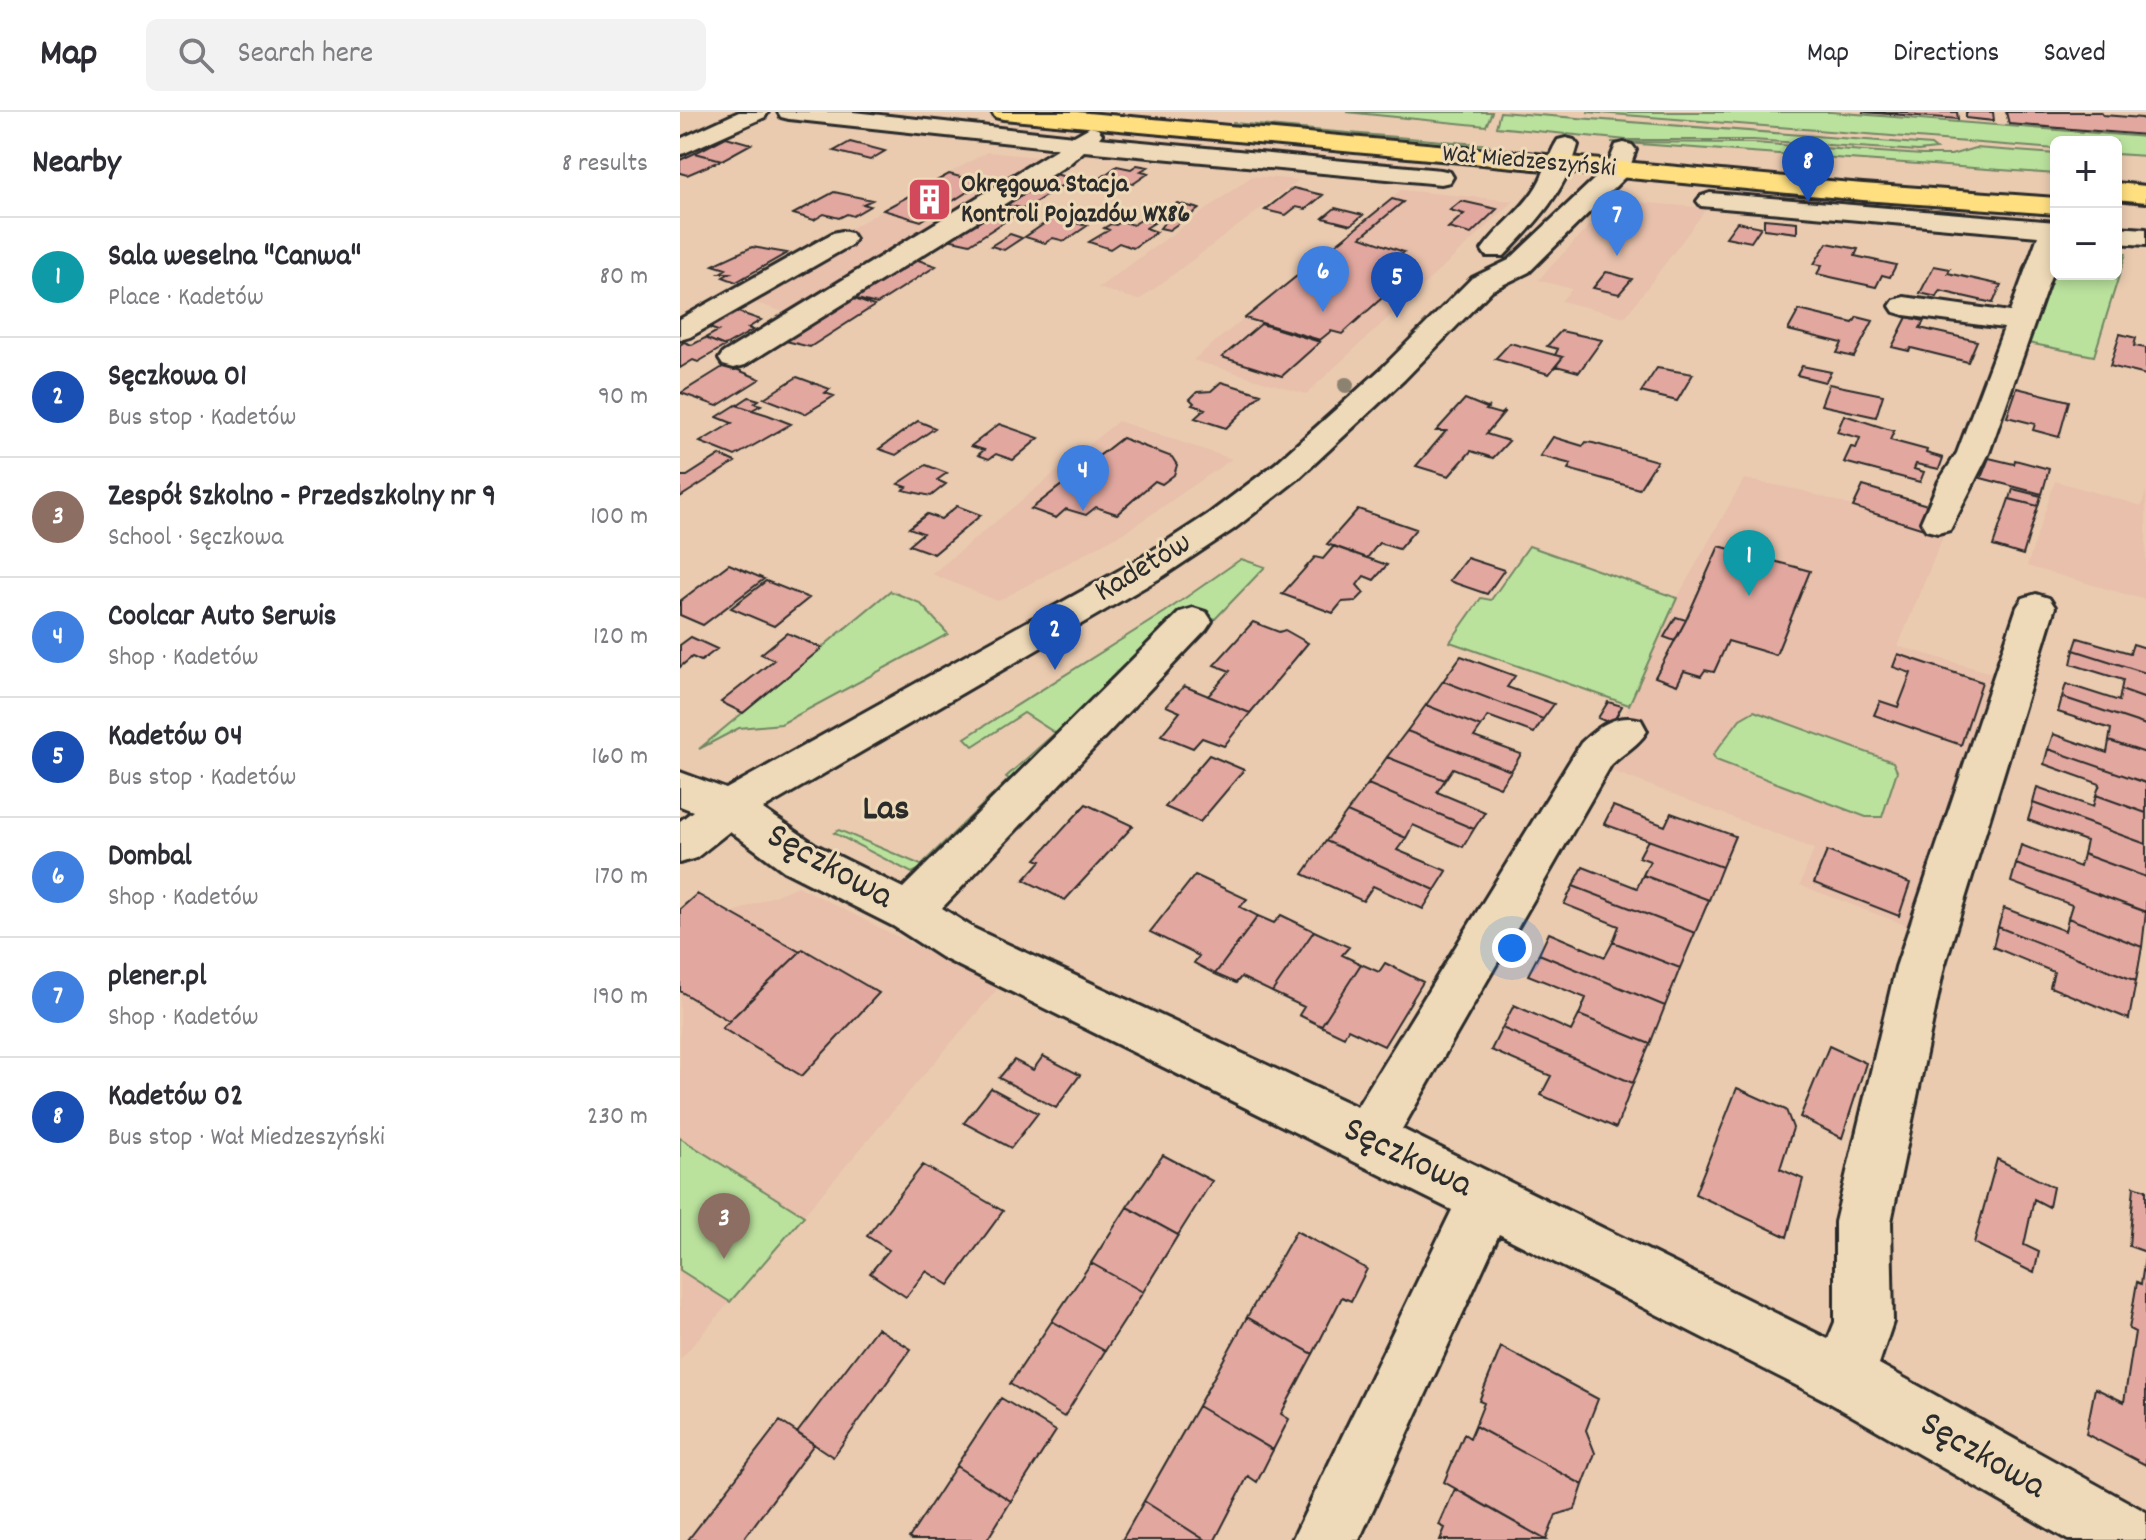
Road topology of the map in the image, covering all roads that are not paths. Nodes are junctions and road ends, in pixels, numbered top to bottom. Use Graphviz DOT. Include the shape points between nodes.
graph roads {
  1 [pos="757,112"];
  2 [pos="789,112"];
  3 [pos="1003,112"];
  4 [pos="1176,112"];
  5 [pos="1122,122"];
  6 [pos="1079,143"];
  7 [pos="680,148"];
  8 [pos="1564,155"];
  9 [pos="1621,160"];
  10 [pos="1441,177"];
  11 [pos="2050,186"];
  12 [pos="2122,192"];
  13 [pos="2146,194"];
  14 [pos="1710,201"];
  15 [pos="2122,211"];
  16 [pos="2146,213"];
  17 [pos="2050,221"];
  18 [pos="2050,222"];
  19 [pos="2122,235"];
  20 [pos="2050,236"];
  21 [pos="2146,237"];
  22 [pos="842,239"];
  23 [pos="1482,284"];
  24 [pos="1904,306"];
  25 [pos="2020,322"];
  26 [pos="680,331"];
  27 [pos="734,359"];
  28 [pos="1938,522"];
  29 [pos="2036,607"];
  30 [pos="1193,621"];
  31 [pos="1626,731"];
  32 [pos="680,788"];
  33 [pos="729,808"];
  34 [pos="680,845"];
  35 [pos="909,912"];
  36 [pos="1367,1139"];
  37 [pos="1487,1198"];
  38 [pos="1844,1378"];
  39 [pos="1325,1540"];
  40 [pos="2131,1540"];
  1 -- 7 [label="street"];
  2 -- 6 [label="street"];
  3 -- 5 [label="main road, Wał Miedzeszyński"];
  4 -- 8 [label="main road, Wał Miedzeszyński"];
  5 -- 6 [label="street" via="1096,130"];
  5 -- 8 [label="main road, Wał Miedzeszyński"];
  6 -- 10 [label="street"];
  6 -- 27 [label="street"];
  8 -- 9 [label="main road, Wał Miedzeszyński"];
  8 -- 23 [label="street, Kadetów" via="1550,190 1487,258"];
  9 -- 11 [label="main road, Wał Miedzeszyński"];
  9 -- 17 [label="main road, Wał Miedzeszyński"];
  9 -- 23 [label="street, Kadetów" via="1519,266"];
  12 -- 13 [label="main road"];
  14 -- 18 [label="street"];
  15 -- 16 [label="main road"];
  19 -- 21 [label="street"];
  20 -- 25 [label="street"];
  22 -- 26 [label="street"];
  23 -- 33 [label="street, Kadetów" via="1287,471 1222,521 1149,569"];
  24 -- 25 [label="street"];
  25 -- 28 [label="street" via="1973,453"];
  29 -- 38 [label="street" via="1920,967 1863,1222 1864,1322"];
  30 -- 35 [label="street"];
  31 -- 36 [label="street" via="1596,754"];
  32 -- 33 [label="street, Sęczkowa"];
  33 -- 34 [label="street, Kadetów"];
  33 -- 35 [label="street, Sęczkowa" via="800,858"];
  35 -- 36 [label="street, Sęczkowa" via="958,943"];
  36 -- 37 [label="street, Sęczkowa"];
  37 -- 38 [label="street, Sęczkowa"];
  37 -- 39 [label="street"];
  38 -- 40 [label="street, Sęczkowa"];
}
